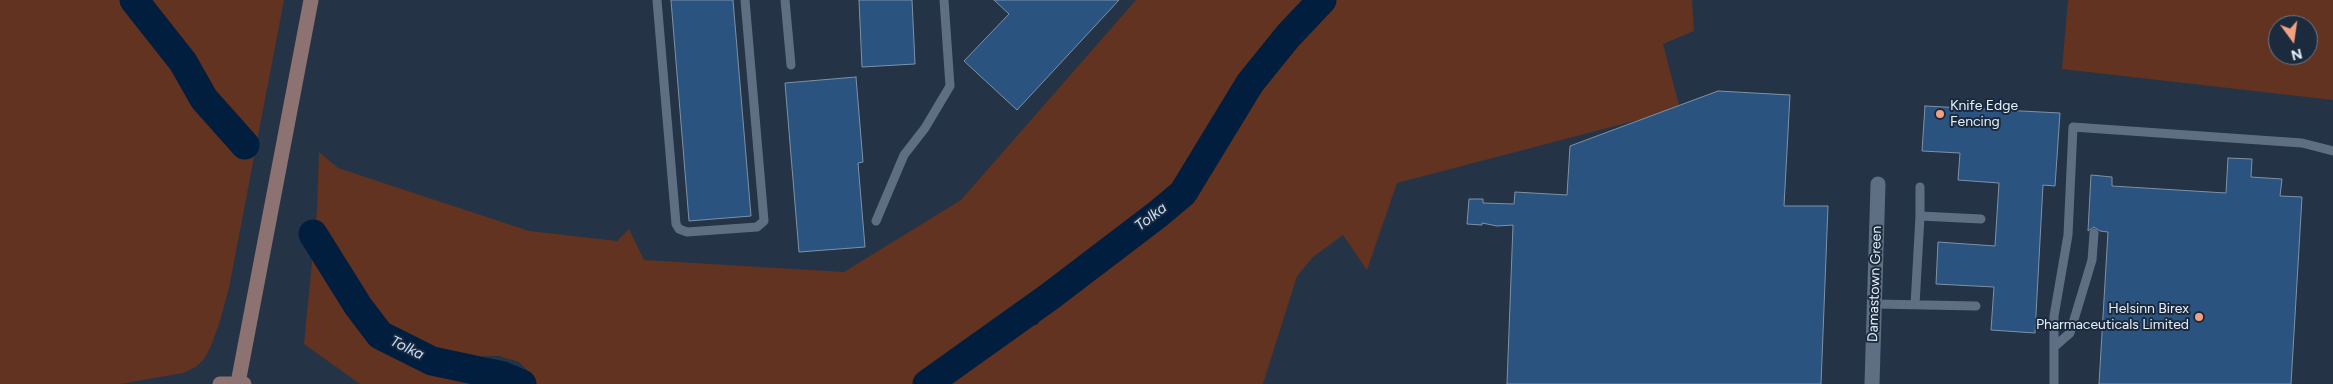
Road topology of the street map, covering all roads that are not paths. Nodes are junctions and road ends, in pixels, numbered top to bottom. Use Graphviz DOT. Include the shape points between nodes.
graph roads {
  1 [pos="311,0"];
  2 [pos="657,0"];
  3 [pos="745,0"];
  4 [pos="785,0"];
  5 [pos="944,0"];
  6 [pos="791,65"];
  7 [pos="2333,151"];
  8 [pos="1878,184"];
  9 [pos="1920,187"];
  10 [pos="1920,216"];
  11 [pos="1981,219"];
  12 [pos="876,221"];
  13 [pos="2094,233"];
  14 [pos="1876,304"];
  15 [pos="1915,305"];
  16 [pos="1976,306"];
  17 [pos="2054,347"];
  18 [pos="241,383"];
  19 [pos="220,384"];
  20 [pos="1872,384"];
  21 [pos="2054,384"];
  1 -- 18 [label="street"];
  2 -- 3 [label="lane" via="676,224 687,232 756,227 764,221"];
  4 -- 6 [label="lane"];
  5 -- 12 [label="lane" via="950,86 925,128 904,154"];
  7 -- 17 [label="lane" via="2302,143 2073,127 2068,235 2054,316"];
  8 -- 14 [label="street, Damastown Green"];
  9 -- 10 [label="lane"];
  10 -- 11 [label="lane"];
  10 -- 15 [label="lane"];
  13 -- 17 [label="lane" via="2092,260 2070,333"];
  14 -- 15 [label="lane"];
  14 -- 20 [label="street, Damastown Green"];
  15 -- 16 [label="lane"];
  17 -- 21 [label="lane"];
  18 -- 19 [label="street"];
}
